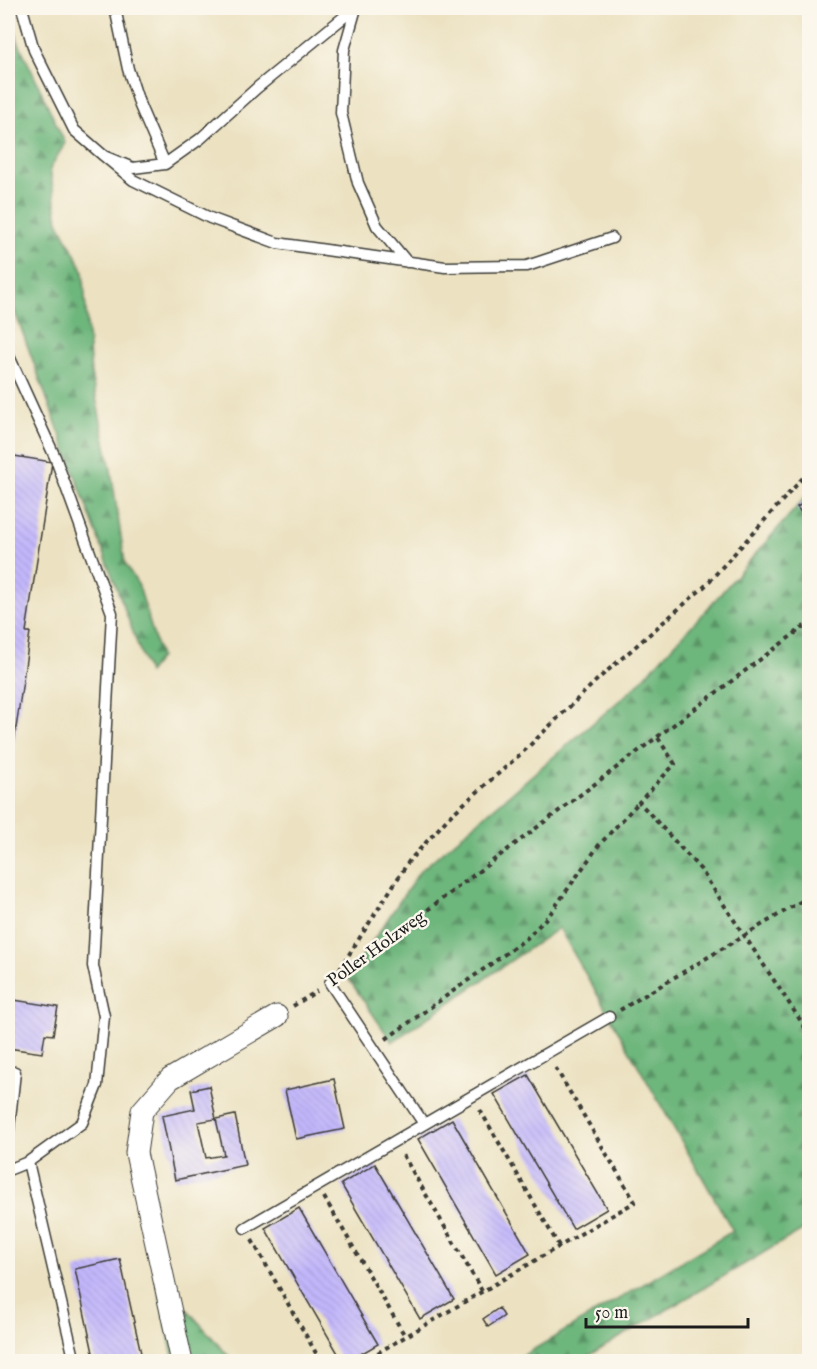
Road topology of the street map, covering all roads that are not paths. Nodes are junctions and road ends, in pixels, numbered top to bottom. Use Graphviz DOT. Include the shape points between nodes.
graph roads {
  1 [pos="22,8"];
  2 [pos="115,8"];
  3 [pos="355,8"];
  4 [pos="104,156"];
  5 [pos="165,164"];
  6 [pos="612,238"];
  7 [pos="407,262"];
  8 [pos="8,354"];
  9 [pos="330,983"];
  10 [pos="277,1016"];
  11 [pos="609,1017"];
  12 [pos="15,1072"];
  13 [pos="424,1124"];
  14 [pos="8,1137"];
  15 [pos="28,1162"];
  16 [pos="8,1170"];
  17 [pos="245,1228"];
  18 [pos="75,1362"];
  19 [pos="182,1362"];
  1 -- 4 [label="lane" via="34,50 74,130"];
  2 -- 5 [label="lane" via="128,69"];
  3 -- 5 [label="lane" via="200,140"];
  3 -- 7 [label="lane" via="344,50 341,113 358,183 378,226"];
  4 -- 5 [label="lane" via="133,168"];
  4 -- 7 [label="lane" via="133,180 210,218 277,243"];
  6 -- 7 [label="lane" via="527,266 445,267"];
  8 -- 15 [label="lane" via="55,458 112,613 93,966 104,1017 97,1085 82,1123"];
  9 -- 13 [label="lane"];
  10 -- 19 [label="street" via="170,1079 141,1111 136,1153"];
  11 -- 13 [label="lane"];
  12 -- 14 [label="lane"];
  13 -- 17 [label="lane"];
  15 -- 16 [label="lane"];
  15 -- 18 [label="lane"];
}
